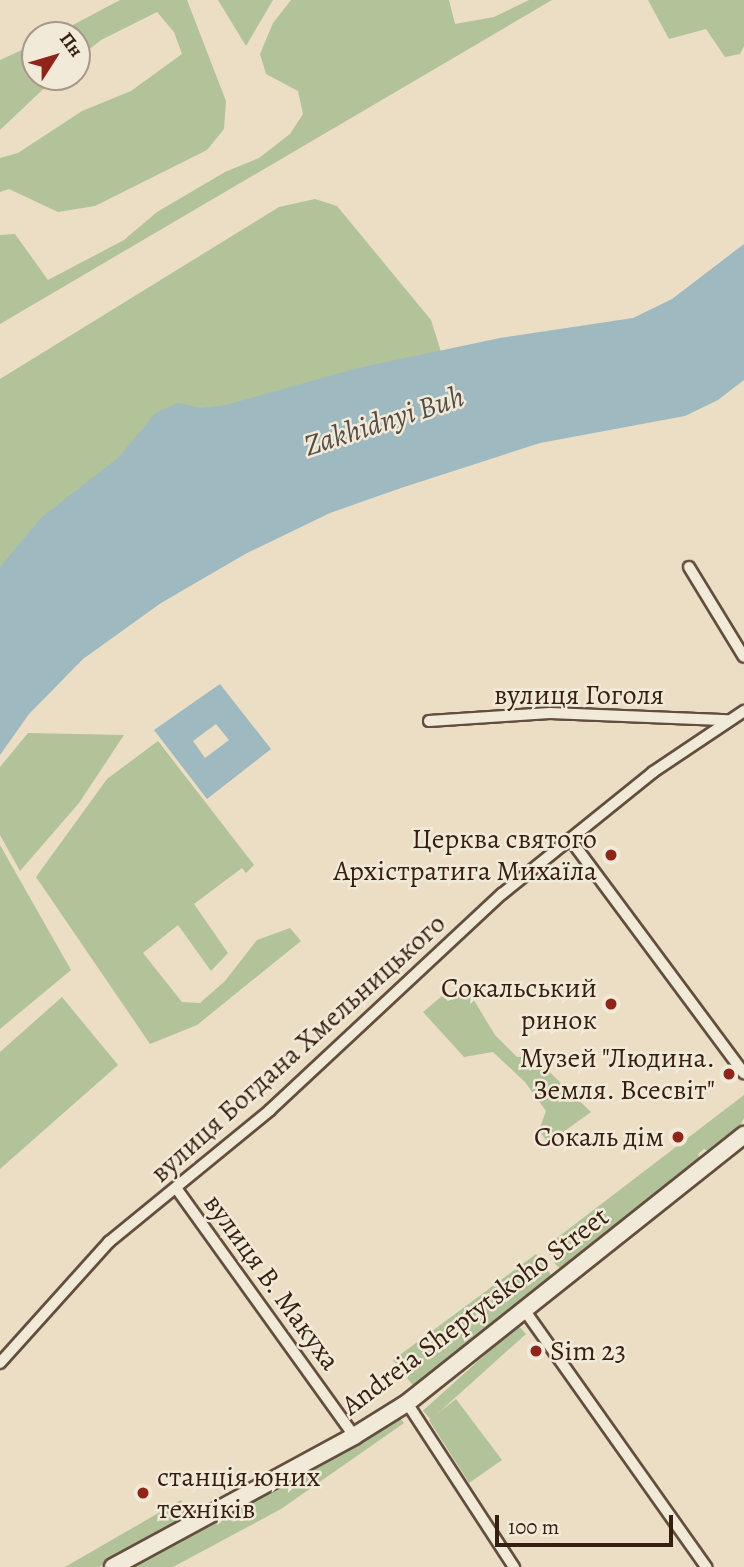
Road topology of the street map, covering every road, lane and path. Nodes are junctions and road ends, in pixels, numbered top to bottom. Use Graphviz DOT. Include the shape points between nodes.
graph roads {
  1 [pos="689,567"];
  2 [pos="744,657"];
  3 [pos="744,710"];
  4 [pos="728,720"];
  5 [pos="429,721"];
  6 [pos="570,839"];
  7 [pos="744,1073"];
  8 [pos="744,1135"];
  9 [pos="176,1188"];
  10 [pos="525,1311"];
  11 [pos="0,1363"];
  12 [pos="407,1402"];
  13 [pos="354,1436"];
  14 [pos="113,1567"];
  15 [pos="514,1567"];
  16 [pos="706,1567"];
  1 -- 2 [label="street"];
  3 -- 4 [label="street, вулиця Богдана Хмельницького"];
  4 -- 5 [label="street, вулиця Гоголя" via="550,713"];
  4 -- 6 [label="street, вулиця Богдана Хмельницького" via="653,772"];
  6 -- 7 [label="street"];
  6 -- 9 [label="street, вулиця Богдана Хмельницького" via="502,894 270,1110"];
  8 -- 10 [label="street, Andreia Sheptytskoho Street"];
  9 -- 11 [label="street, вулиця Богдана Хмельницького" via="109,1242"];
  9 -- 13 [label="street, вулиця В. Макуха"];
  10 -- 12 [label="street, Andreia Sheptytskoho Street"];
  10 -- 16 [label="street"];
  12 -- 13 [label="street, Andreia Sheptytskoho Street"];
  12 -- 15 [label="street"];
  13 -- 14 [label="street, Andreia Sheptytskoho Street"];
}
